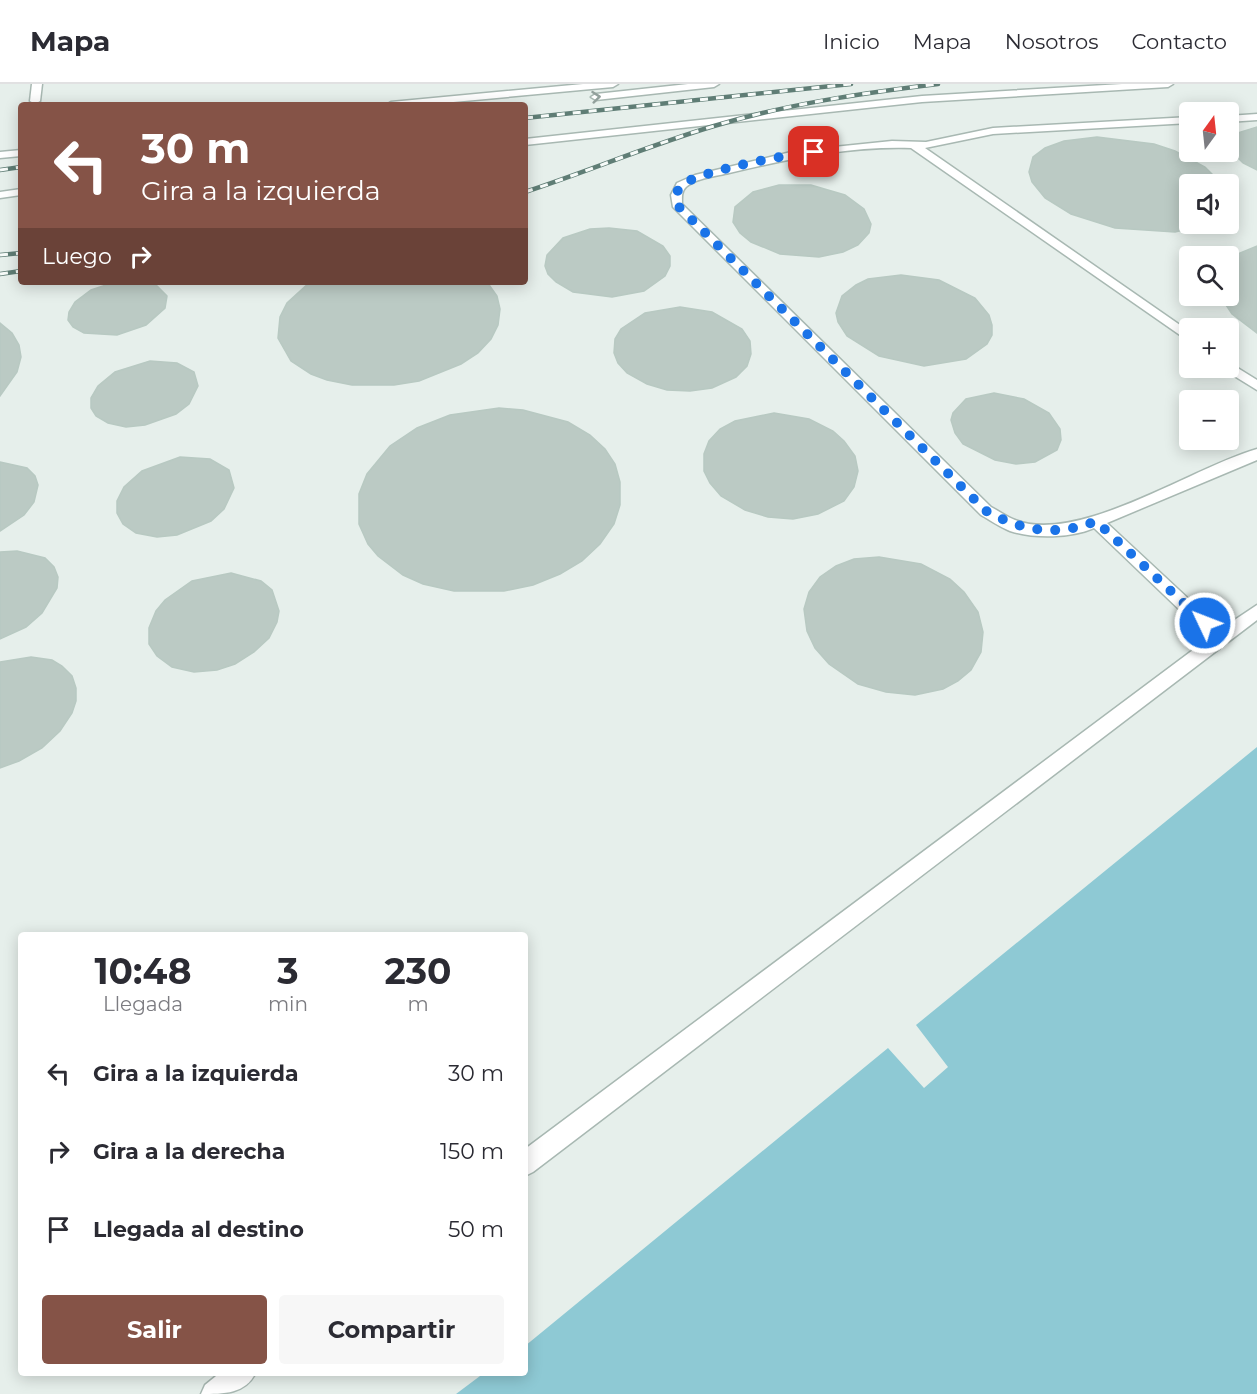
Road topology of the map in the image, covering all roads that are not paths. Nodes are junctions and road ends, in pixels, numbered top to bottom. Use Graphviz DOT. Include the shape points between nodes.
graph roads {
  1 [pos="37,84"];
  2 [pos="613,84"];
  3 [pos="714,84"];
  4 [pos="1168,84"];
  5 [pos="581,98"];
  6 [pos="35,101"];
  7 [pos="423,102"];
  8 [pos="1257,117"];
  9 [pos="1239,118"];
  10 [pos="1179,121"];
  11 [pos="15,142"];
  12 [pos="528,142"];
  13 [pos="0,144"];
  14 [pos="914,144"];
  15 [pos="18,153"];
  16 [pos="0,156"];
  17 [pos="18,192"];
  18 [pos="0,195"];
  19 [pos="1179,330"];
  20 [pos="1239,374"];
  21 [pos="1257,386"];
  22 [pos="1257,454"];
  23 [pos="1096,521"];
  24 [pos="1257,610"];
  25 [pos="1220,638"];
  26 [pos="528,1162"];
  27 [pos="238,1376"];
  28 [pos="214,1394"];
  1 -- 6 [label="lane"];
  2 -- 7 [label="lane"];
  5 -- 3 [label="lane, one-way"];
  4 -- 12 [label="lane" via="922,99"];
  8 -- 9 [label="lane"];
  10 -- 14 [label="lane" via="993,131"];
  11 -- 13 [label="lane"];
  14 -- 19 [label="lane"];
  14 -- 23 [label="lane" via="795,154 699,177 681,185 677,205 986,511 1013,526 1041,530 1082,527"];
  15 -- 16 [label="lane"];
  17 -- 18 [label="lane"];
  20 -- 21 [label="lane"];
  22 -- 23 [label="lane"];
  23 -- 25 [label="lane"];
  24 -- 25 [label="lane"];
  25 -- 26 [label="lane"];
  27 -- 28 [label="lane"];
}
